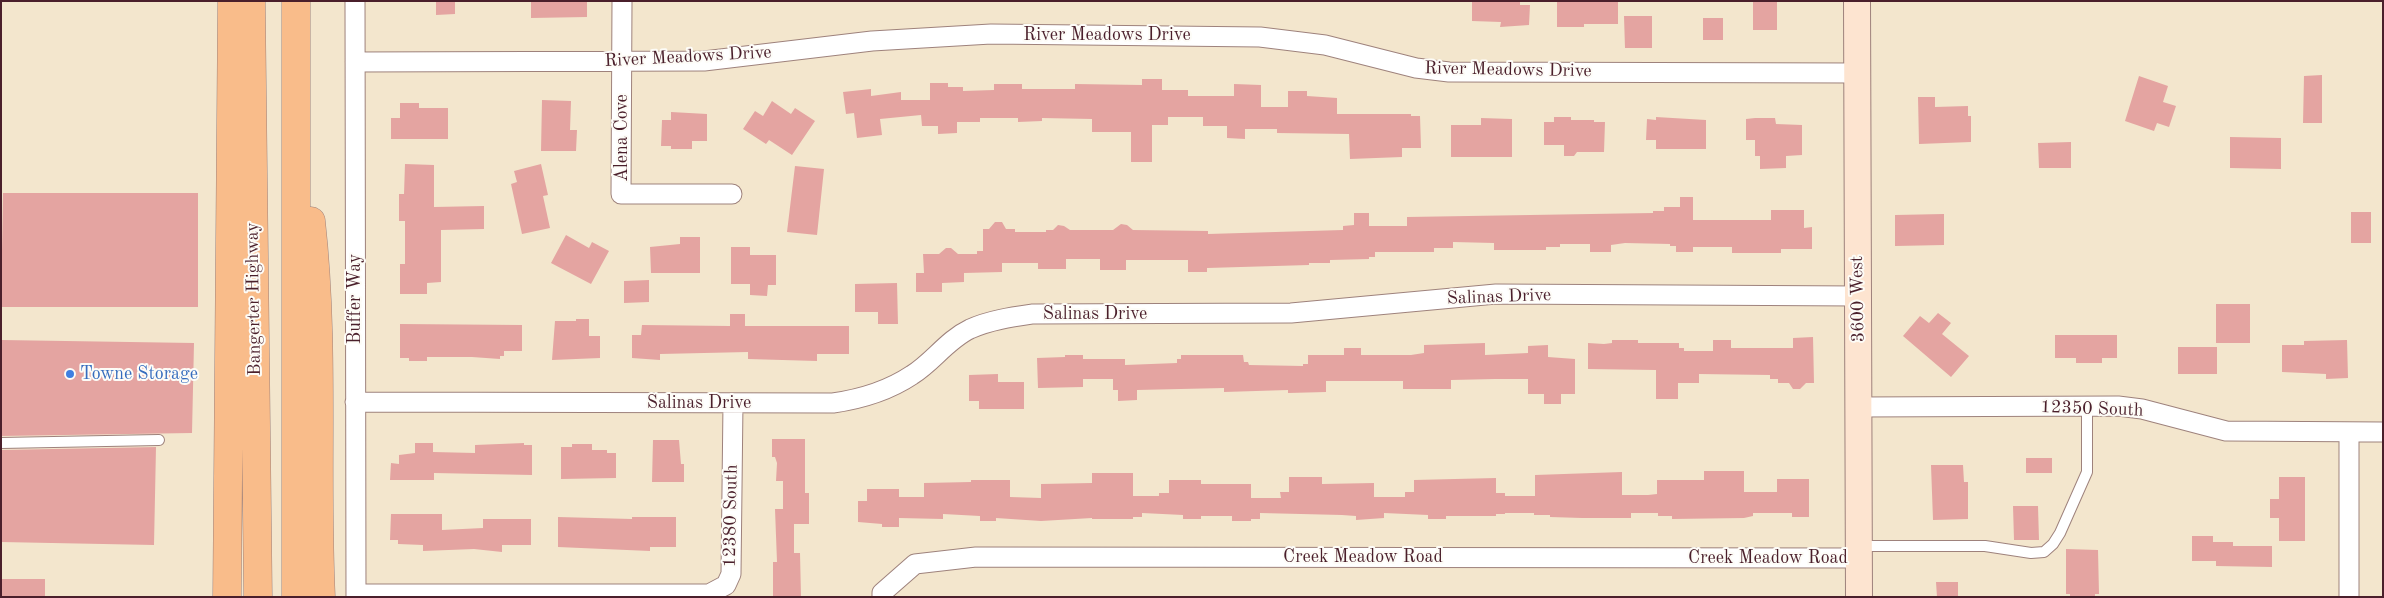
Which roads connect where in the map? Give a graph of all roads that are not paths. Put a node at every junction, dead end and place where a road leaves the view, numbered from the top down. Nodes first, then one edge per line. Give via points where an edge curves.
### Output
1 (232, 1) edge
2 (251, 1) edge
3 (296, 1) edge
4 (355, 1) edge
5 (622, 1) edge
6 (1857, 1) edge
7 (355, 62) junction
8 (622, 62) junction
9 (1857, 73) junction
10 (296, 130) junction
11 (732, 194) dead end
12 (1858, 296) junction
13 (355, 402) junction
14 (733, 403) junction
15 (2087, 406) junction
16 (1859, 407) junction
17 (2349, 432) junction
18 (2383, 432) edge
19 (159, 440) dead end
20 (1, 443) edge
21 (1859, 552) junction
22 (356, 595) edge
23 (882, 595) edge
24 (227, 597) edge
25 (258, 597) edge
26 (296, 597) edge
27 (321, 597) edge
28 (1859, 597) edge
29 (2349, 597) edge

1 - 24 highway
2 - 25 highway, Bangerter Highway
3 - 10 highway
4 - 7 street, Buffer Way
5 - 8 street
6 - 9 main road, 3600 West
7 - 8 street, River Meadows Drive
7 - 13 street, Buffer Way
8 - 9 street, River Meadows Drive via 704,60 872,41 991,34 1260,36 1325,45 1416,68 1450,72
8 - 11 street, Alena Cove via 621,194
9 - 12 main road, 3600 West
10 - 26 highway
10 - 27 highway via 310,209 317,286
12 - 14 street, Salinas Drive via 1496,294 1291,313 1033,314 1001,318 969,330 913,375 858,399 833,403
12 - 16 main road, 3600 West
13 - 14 street, Salinas Drive
13 - 22 street, Buffer Way
14 - 22 street, 12380 South via 731,574 726,585 709,594
15 - 16 street, 12350 South
15 - 17 street, 12350 South via 2142,409 2226,431
15 - 21 lane via 2087,472 2060,533 2044,552 2031,554 1984,546
16 - 21 main road, 3600 West
17 - 18 street, 12350 South
17 - 29 street
19 - 20 lane
21 - 23 street, Creek Meadow Road via 976,556 915,564
21 - 28 main road, 3600 West

